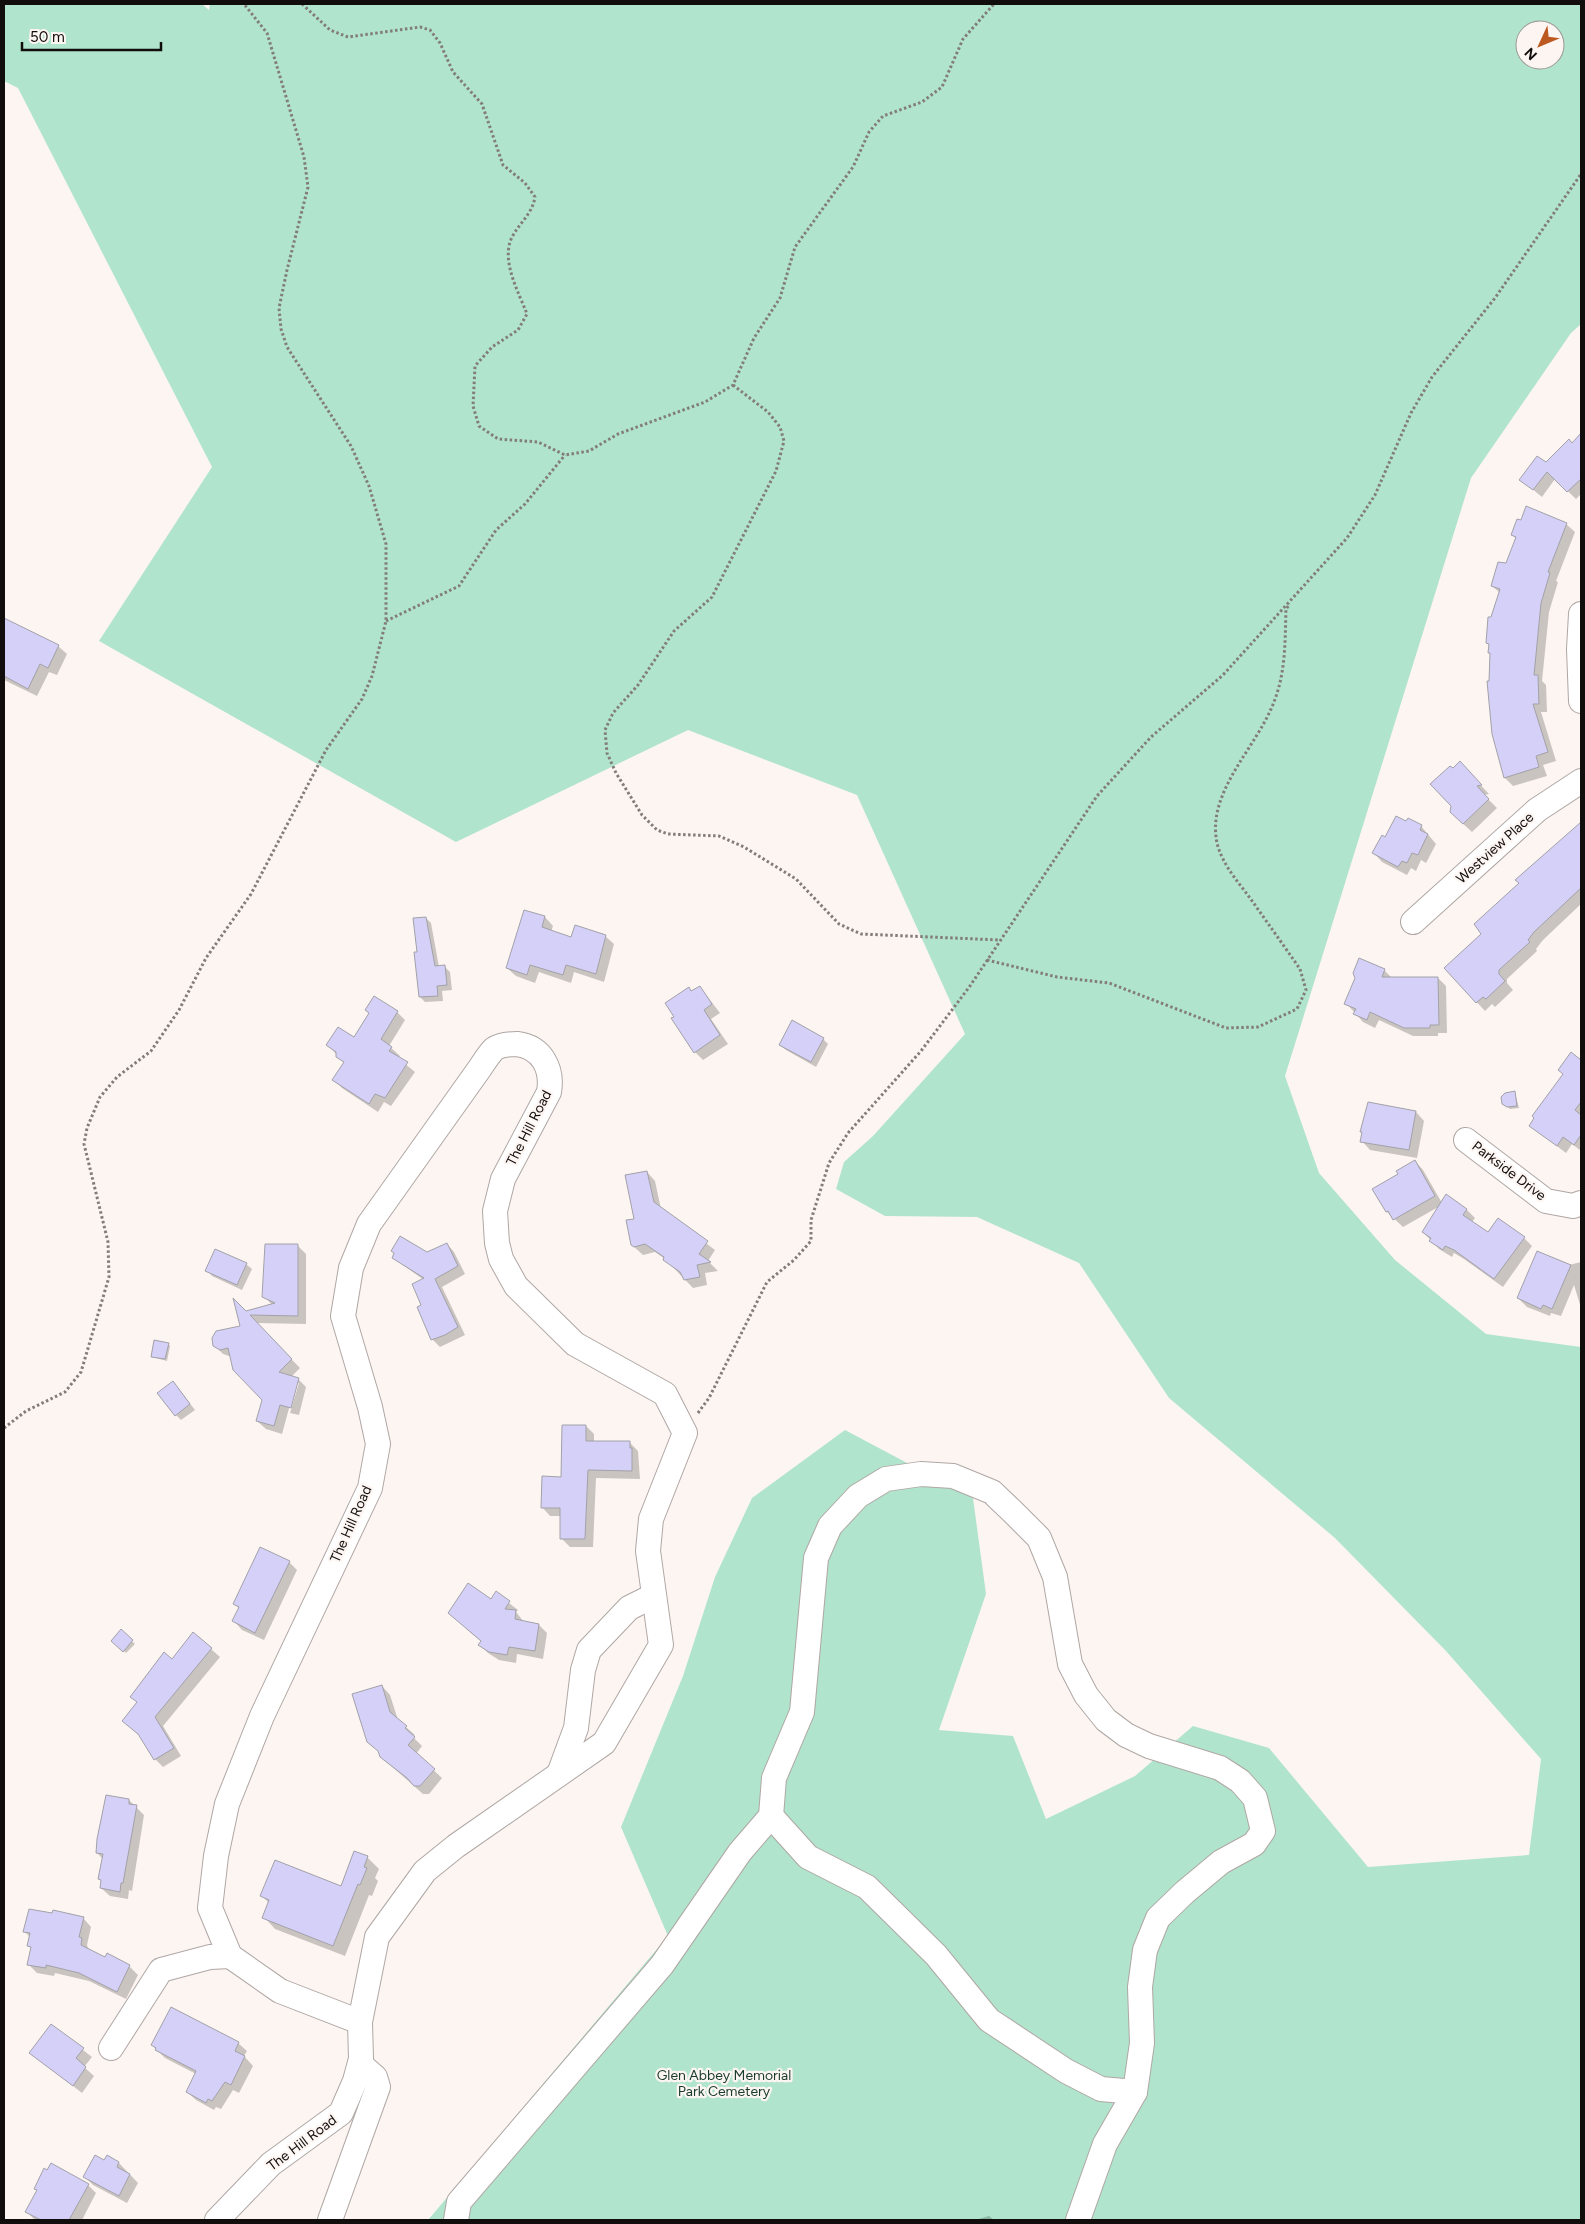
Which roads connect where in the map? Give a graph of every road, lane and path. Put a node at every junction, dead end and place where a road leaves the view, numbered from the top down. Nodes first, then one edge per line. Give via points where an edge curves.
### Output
1 (244, 4) edge
2 (302, 4) edge
3 (994, 4) edge
4 (1581, 174) edge
5 (732, 384) junction
6 (565, 455) junction
7 (1299, 591) junction
8 (1581, 614) edge
9 (386, 621) junction
10 (1581, 700) edge
11 (1581, 781) edge
12 (1413, 922) dead end
13 (1001, 940) junction
14 (987, 960) junction
15 (1466, 1140) dead end
16 (1581, 1203) edge
17 (4, 1428) edge
18 (685, 1433) junction
19 (653, 1596) junction
20 (559, 1774) junction
21 (771, 1816) junction
22 (230, 1956) junction
23 (360, 2022) junction
24 (111, 2048) dead end
25 (360, 2064) junction
26 (1135, 2092) junction
27 (217, 2220) edge
28 (330, 2220) edge
29 (456, 2220) edge
30 (1078, 2220) edge

1 - 9 path via 267,33 304,157 308,187 286,270 280,308 281,330 287,347 351,446 369,486 386,544
2 - 6 path via 330,30 348,37 420,27 430,30 440,43 453,72 482,104 503,165 525,182 535,197 533,208 510,242 509,268 526,314 518,330 492,347 475,366 473,406 479,426 498,439 538,442
3 - 5 path via 963,39 942,87 922,102 883,116 869,132 853,167 795,247 780,298 754,338
4 - 7 path via 1495,298 1432,378 1411,413 1375,495 1347,538
5 - 6 path via 705,402 618,434 589,451
5 - 13 path via 768,412 780,427 784,441 776,471 712,597 674,631 638,685 613,714 605,730 607,753 616,773 642,815 657,830 668,834 719,836 744,847 796,879 839,924 861,934
6 - 9 path via 526,504 496,530 459,586
7 - 13 path via 1223,675 1150,737 1097,796
7 - 14 path via 1286,609 1284,660 1276,698 1264,726 1222,793 1216,822 1217,844 1226,866 1300,969 1306,990 1297,1009 1258,1027 1226,1028 1109,983 1057,977
8 - 10 street
9 - 17 path via 372,676 362,699 326,750 251,894 206,958 179,1010 151,1051 117,1077 100,1097 84,1144 108,1242 108,1277 81,1372 65,1392 26,1411
11 - 12 street, Westview Place via 1536,810
13 - 14 path
14 - 18 path via 921,1051 848,1133 829,1163 811,1220 812,1241 767,1282 709,1398
15 - 16 street, Parkside Drive via 1546,1201 1566,1206
18 - 19 street, The Hill Road via 651,1519 648,1551
18 - 22 street, The Hill Road via 665,1394 575,1344 527,1298 508,1273 497,1243 495,1211 498,1194 550,1092 551,1083 546,1063 532,1049 513,1044 494,1050 369,1224 351,1268 343,1316 378,1444 370,1488 262,1716 227,1804 210,1908
19 - 20 street via 629,1608 589,1650 583,1670 576,1728
19 - 20 street, The Hill Road via 661,1645 604,1743
20 - 23 street, The Hill Road via 425,1871 378,1937
21 - 26 street via 808,1858 867,1886 936,1955 989,2020 1066,2072 1101,2089
21 - 26 street via 774,1778 802,1712 816,1558 830,1526 858,1496 886,1480 921,1474 953,1476 992,1492 1039,1538 1055,1578 1070,1664 1086,1694 1101,1713 1126,1735 1220,1768 1240,1781 1255,1798 1261,1817 1263,1831 1254,1844 1221,1862 1158,1918 1145,1950 1141,1978 1142,2043
21 - 29 street via 740,1852 662,1965 459,2202
22 - 23 street via 280,1991
22 - 24 street via 210,1957 161,1970
23 - 25 street, The Hill Road
25 - 27 street, The Hill Road via 341,2113 271,2164
25 - 28 street via 375,2077 378,2087
26 - 30 street via 1106,2144

